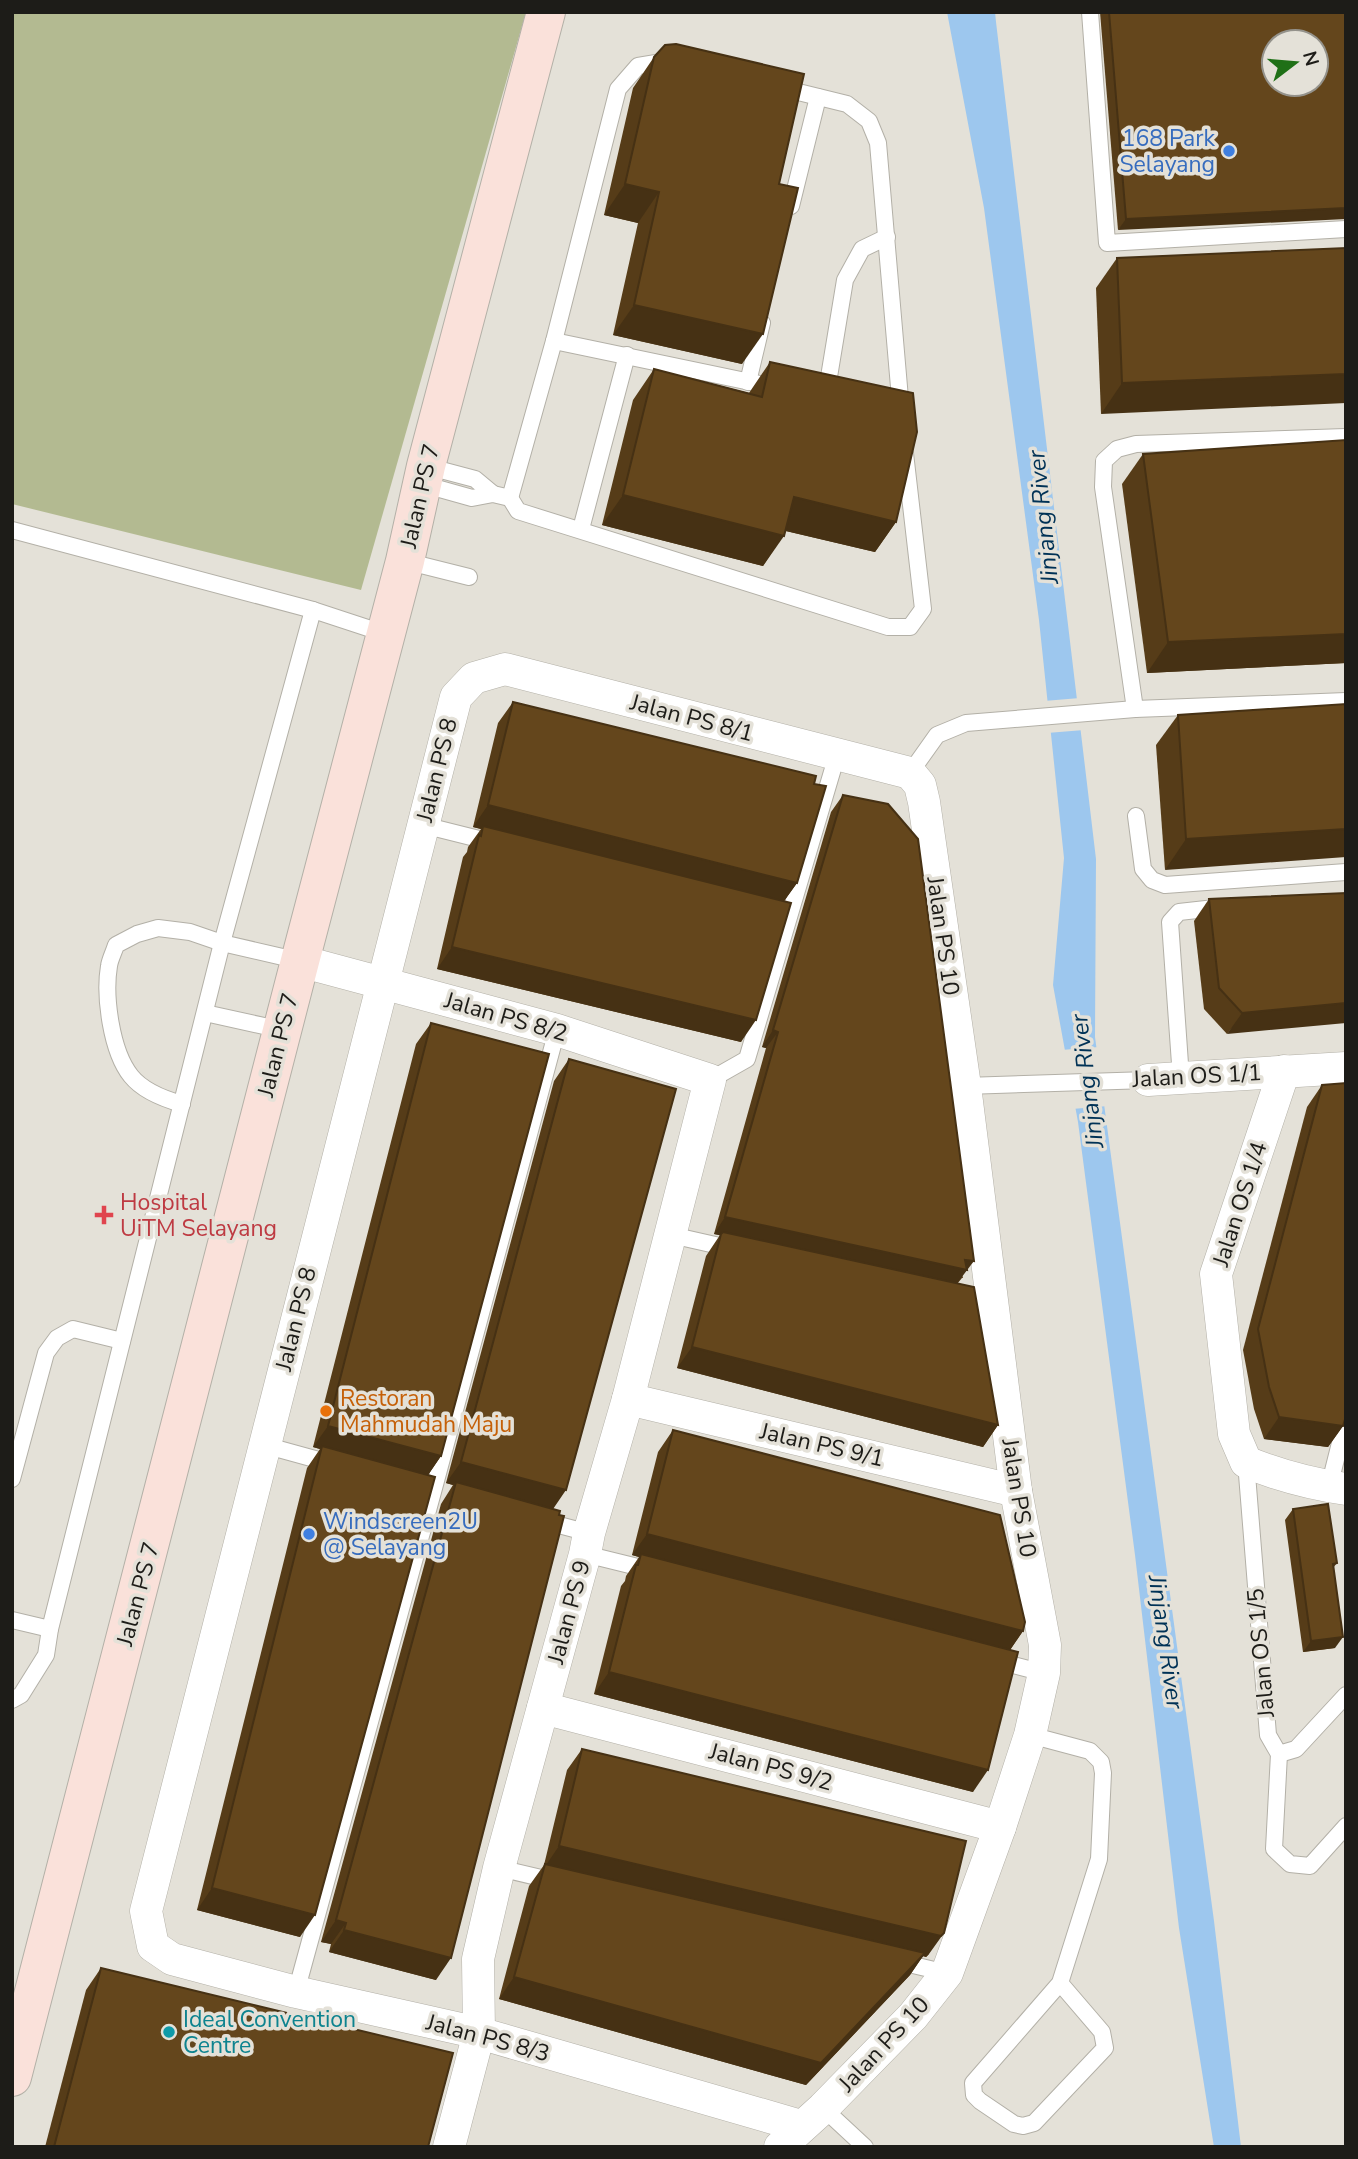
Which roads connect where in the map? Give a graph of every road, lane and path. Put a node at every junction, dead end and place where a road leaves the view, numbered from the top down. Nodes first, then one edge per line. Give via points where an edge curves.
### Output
1 (546, 12) edge
2 (1090, 12) edge
3 (687, 64) edge
4 (766, 84) edge
5 (818, 97) junction
6 (788, 219) edge
7 (1346, 229) edge
8 (887, 237) junction
9 (764, 314) edge
10 (554, 341) junction
11 (627, 355) junction
12 (748, 382) junction
13 (787, 390) edge
14 (825, 398) edge
15 (1346, 437) edge
16 (424, 475) junction
17 (510, 498) junction
18 (581, 529) junction
19 (12, 530) edge
20 (405, 561) junction
21 (469, 577) dead end
22 (313, 610) junction
23 (386, 634) junction
24 (474, 678) joint
25 (1346, 701) edge
26 (1135, 709) junction
27 (837, 755) junction
28 (910, 773) junction
29 (1136, 816) dead end
30 (423, 825) junction
31 (504, 845) edge
32 (1346, 872) edge
33 (1242, 906) edge
34 (222, 943) junction
35 (300, 961) junction
36 (382, 983) junction
37 (205, 1013) junction
38 (282, 1030) junction
39 (557, 1030) junction
40 (1346, 1068) edge
41 (1284, 1071) junction
42 (1181, 1078) junction
43 (710, 1080) junction
44 (1148, 1080) joint
45 (965, 1086) junction
46 (182, 1104) junction
47 (671, 1235) junction
48 (751, 1252) edge
49 (122, 1341) junction
50 (628, 1399) junction
51 (1346, 1419) edge
52 (264, 1445) junction
53 (1246, 1462) junction
54 (342, 1467) edge
55 (12, 1479) edge
56 (1337, 1488) edge
57 (1016, 1491) junction
58 (524, 1516) edge
59 (587, 1543) junction
60 (666, 1575) edge
61 (12, 1620) edge
62 (50, 1629) junction
63 (977, 1655) edge
64 (1044, 1673) junction
65 (1346, 1695) edge
66 (12, 1700) edge
67 (543, 1708) junction
68 (1030, 1735) junction
69 (1279, 1754) junction
70 (1000, 1826) junction
71 (1346, 1826) edge
72 (499, 1868) junction
73 (567, 1884) edge
74 (879, 1957) edge
75 (172, 1959) joint
76 (947, 1973) junction
77 (1060, 1983) junction
78 (296, 1992) junction
79 (23, 1994) edge
80 (479, 2033) junction
81 (12, 2077) edge
82 (801, 2127) edge
83 (449, 2147) edge
84 (865, 2147) edge

1 - 16 street, Jalan PS 7
2 - 7 lane via 1107,243
3 - 10 lane via 673,60 638,66 618,89
4 - 5 lane
5 - 6 lane
5 - 8 lane via 847,104 869,121 878,143
8 - 14 lane via 862,250 845,280
8 - 18 lane via 899,422 923,609 910,627 888,627
9 - 12 lane
10 - 11 lane
10 - 17 lane
11 - 12 lane
11 - 18 lane
12 - 13 lane
15 - 26 lane via 1136,444 1117,449 1104,461 1103,487
16 - 17 lane via 475,479 493,494
16 - 20 street, Jalan PS 7
17 - 18 lane via 518,511
19 - 22 lane
20 - 21 lane
20 - 23 street, Jalan PS 7
22 - 23 lane
22 - 34 lane
23 - 35 street, Jalan PS 7
24 - 27 street, Jalan PS 8/1 via 505,669
24 - 30 street, Jalan PS 8 via 456,696
25 - 26 lane
26 - 28 lane via 966,723 937,735
27 - 28 street, Jalan PS 8/1
27 - 43 lane via 782,915 747,1059
28 - 45 street, Jalan PS 10 via 920,785 924,802
29 - 32 lane via 1143,869 1152,880 1165,884
30 - 31 lane
30 - 36 street, Jalan PS 8
33 - 42 lane via 1179,912 1170,922
34 - 35 lane
34 - 37 lane
34 - 46 lane via 158,928 116,945 109,965 110,1014 121,1062 145,1088
35 - 36 street, Jalan PS 8/2
35 - 38 street, Jalan PS 7
36 - 39 street, Jalan PS 8/2
36 - 52 street, Jalan PS 8
37 - 38 lane
37 - 46 lane
38 - 79 street, Jalan PS 7
39 - 43 street, Jalan PS 8/2
39 - 78 lane
40 - 41 street, Jalan OS 1/1
41 - 42 street, Jalan OS 1/1
41 - 53 street, Jalan OS 1/4 via 1216,1274 1234,1434
42 - 44 street, Jalan OS 1/1
43 - 47 street, Jalan PS 9
44 - 45 lane, Jalan OS 1/1
45 - 57 street, Jalan PS 10 via 984,1304
46 - 49 lane
47 - 48 lane
47 - 50 street, Jalan PS 9
49 - 55 lane via 74,1329 57,1338 46,1353
49 - 62 lane
50 - 57 street, Jalan PS 9/1
50 - 59 street, Jalan PS 9
51 - 56 lane
52 - 54 lane
52 - 75 street, Jalan PS 8 via 146,1911 153,1946
53 - 56 street
53 - 69 lane, Jalan OS 1/5 via 1268,1735
57 - 64 street, Jalan PS 10 via 1045,1646
58 - 59 lane
59 - 60 lane
59 - 67 street, Jalan PS 9
61 - 62 lane
62 - 66 lane via 46,1656 21,1695
63 - 64 lane
64 - 68 street, Jalan PS 10
65 - 69 lane via 1296,1749
67 - 70 street, Jalan PS 9/2
67 - 72 street, Jalan PS 9
68 - 70 street, Jalan PS 10
68 - 77 lane via 1090,1751 1101,1762 1103,1773 1099,1858
69 - 71 lane, Jalan OS 1/5 via 1274,1849 1290,1864 1310,1866
70 - 76 street, Jalan PS 10
72 - 73 lane
72 - 80 street, Jalan PS 9 via 478,1959
74 - 76 lane
75 - 78 street, Jalan PS 8/3
76 - 82 street, Jalan PS 10 via 913,2016
77 - 77 lane via 973,2083 980,2101 1014,2124 1034,2123 1105,2048 1102,2032
78 - 80 street, Jalan PS 8/3
79 - 81 street, Jalan PS 7
80 - 82 street, Jalan PS 8/3
80 - 83 street, Jalan PS 9
82 - 84 lane

